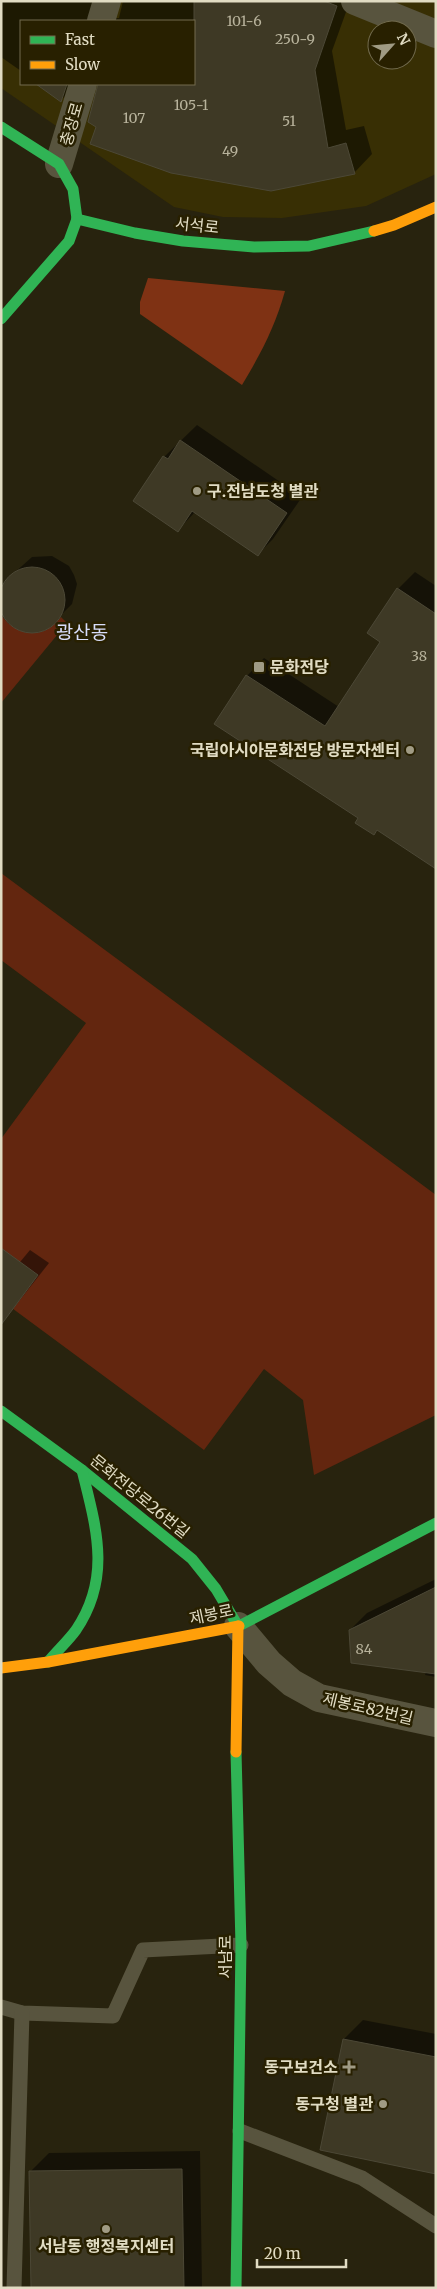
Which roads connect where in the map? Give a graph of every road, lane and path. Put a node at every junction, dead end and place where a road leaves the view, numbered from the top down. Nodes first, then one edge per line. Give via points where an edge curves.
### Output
1 (107, 1) edge
2 (355, 1) edge
3 (101, 20) edge
4 (436, 34) edge
5 (83, 85) edge
6 (1, 127) edge
7 (59, 164) junction
8 (436, 207) edge
9 (77, 219) junction
10 (1, 319) edge
11 (1, 1411) edge
12 (82, 1470) junction
13 (436, 1523) edge
14 (238, 1626) junction
15 (48, 1662) junction
16 (1, 1668) edge
17 (436, 1723) edge
18 (241, 1945) junction
19 (1, 2007) edge
20 (22, 2013) junction
21 (240, 2131) junction
22 (436, 2226) edge
23 (14, 2288) edge
24 (236, 2288) edge

1 - 3 street
2 - 4 street
5 - 7 street, 충장로
6 - 7 street
7 - 9 street via 73,189
8 - 9 street, 서석로 via 394,225 308,246 254,247 183,241 135,234
9 - 10 street via 55,259
11 - 12 street, 문화전당로26번길
12 - 14 street, 문화전당로26번길 via 192,1559 216,1589
12 - 15 street via 96,1534 100,1571 90,1605 78,1627
13 - 14 street, 제봉로
14 - 15 street, 제봉로
14 - 17 street, 제봉로82번길 via 269,1663 292,1683 318,1698
14 - 18 street, 서남로 via 236,1736
15 - 16 street, 제봉로
18 - 20 lane via 143,1950 113,2016
18 - 21 street, 서남로
19 - 20 lane
20 - 23 lane
21 - 22 lane via 362,2178
21 - 24 street, 서남로

